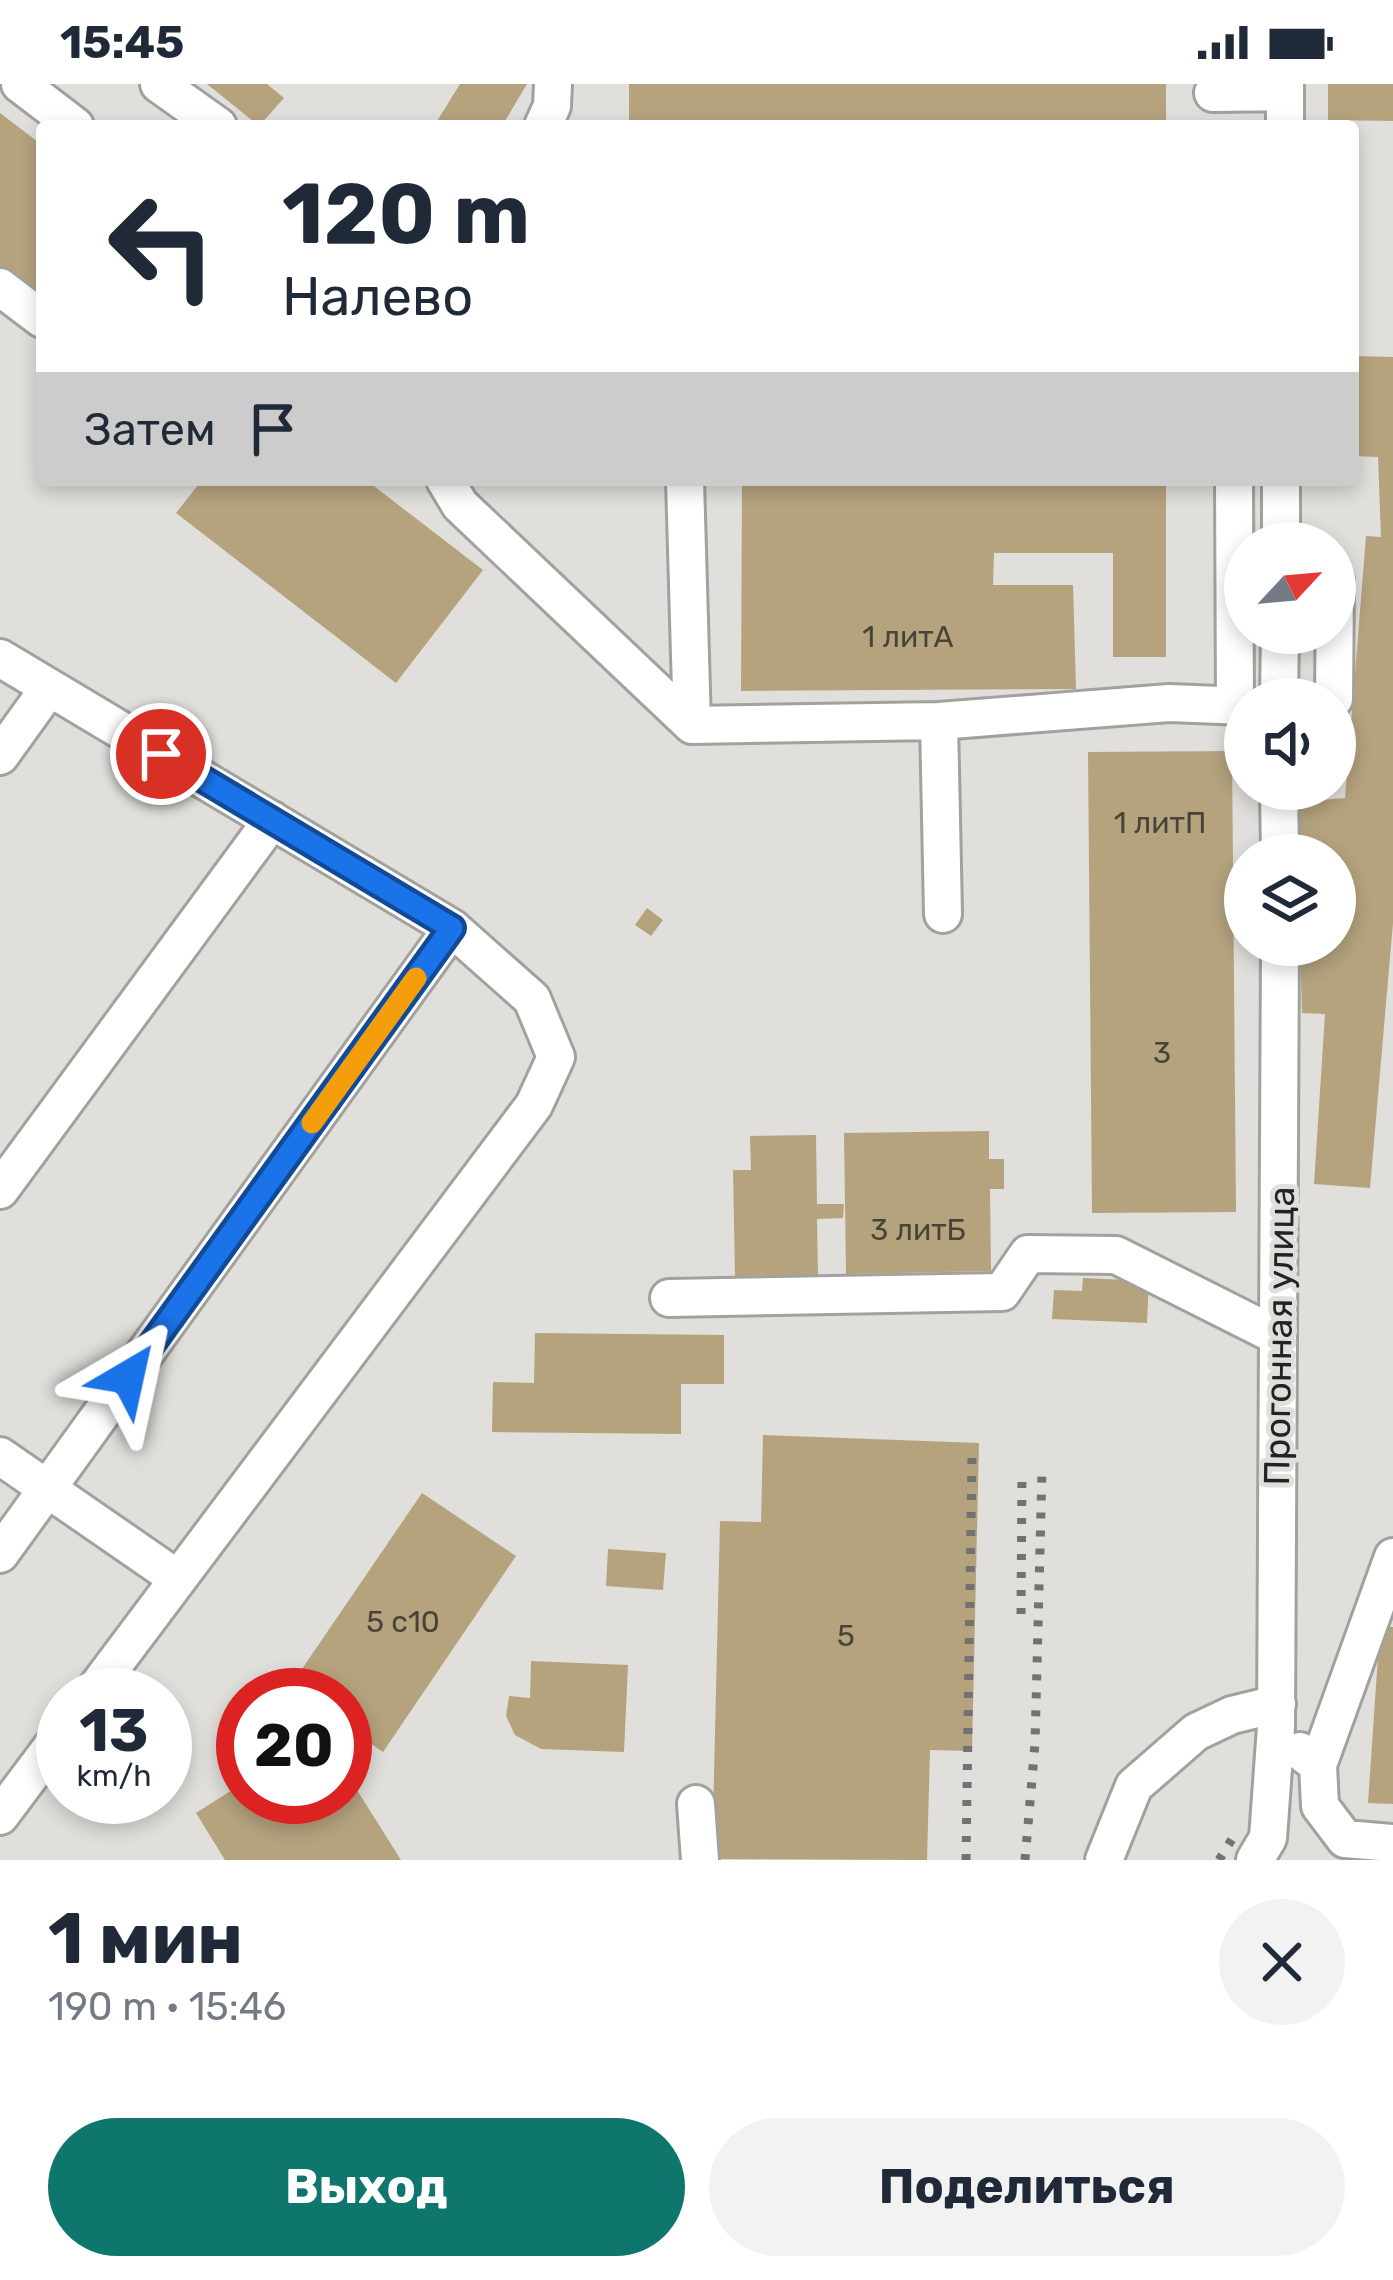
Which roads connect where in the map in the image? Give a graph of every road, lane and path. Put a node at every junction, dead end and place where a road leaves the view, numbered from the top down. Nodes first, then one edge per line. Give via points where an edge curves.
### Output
1 (20, 84) edge
2 (159, 84) edge
3 (553, 84) edge
4 (1213, 93) dead end
5 (1285, 101) edge
6 (67, 120) edge
7 (210, 120) edge
8 (546, 120) edge
9 (0, 286) edge
10 (36, 314) edge
11 (449, 486) edge
12 (685, 486) edge
13 (1234, 486) edge
14 (0, 658) edge
15 (1239, 678) edge
16 (50, 688) junction
17 (1224, 706) edge
18 (939, 721) junction
19 (692, 724) junction
20 (0, 756) edge
21 (272, 820) junction
22 (943, 914) dead end
23 (452, 928) junction
24 (1281, 966) edge
25 (0, 1190) edge
26 (669, 1298) dead end
27 (1285, 1314) junction
28 (0, 1456) edge
29 (47, 1489) junction
30 (0, 1554) edge
31 (1393, 1557) edge
32 (178, 1579) junction
33 (111, 1668) edge
34 (1276, 1715) junction
35 (1318, 1765) junction
36 (36, 1768) edge
37 (696, 1804) dead end
38 (0, 1816) edge
39 (1393, 1843) edge
40 (1346, 1850) edge
41 (700, 1860) edge
42 (1104, 1860) edge
43 (1256, 1860) edge

1 - 6 street
2 - 7 street
3 - 8 street
4 - 5 street
9 - 10 street
11 - 19 street
12 - 19 street
13 - 15 street
14 - 16 street
16 - 20 street
16 - 21 street
17 - 18 street
18 - 19 street
18 - 22 street
21 - 23 street
21 - 25 street
23 - 29 street
23 - 32 street via 532,999 556,1057 534,1105
24 - 27 street, Прогонная улица via 1294,1191
26 - 27 street via 1002,1292 1028,1254 1116,1255
27 - 34 street, Прогонная улица
28 - 29 street
29 - 30 street
29 - 32 street
31 - 35 street
32 - 33 street
34 - 35 street
34 - 42 street via 1232,1714 1196,1732 1133,1786
34 - 43 street, Прогонная улица via 1268,1838
35 - 40 street via 1320,1807
36 - 38 street
37 - 41 street
39 - 40 street

